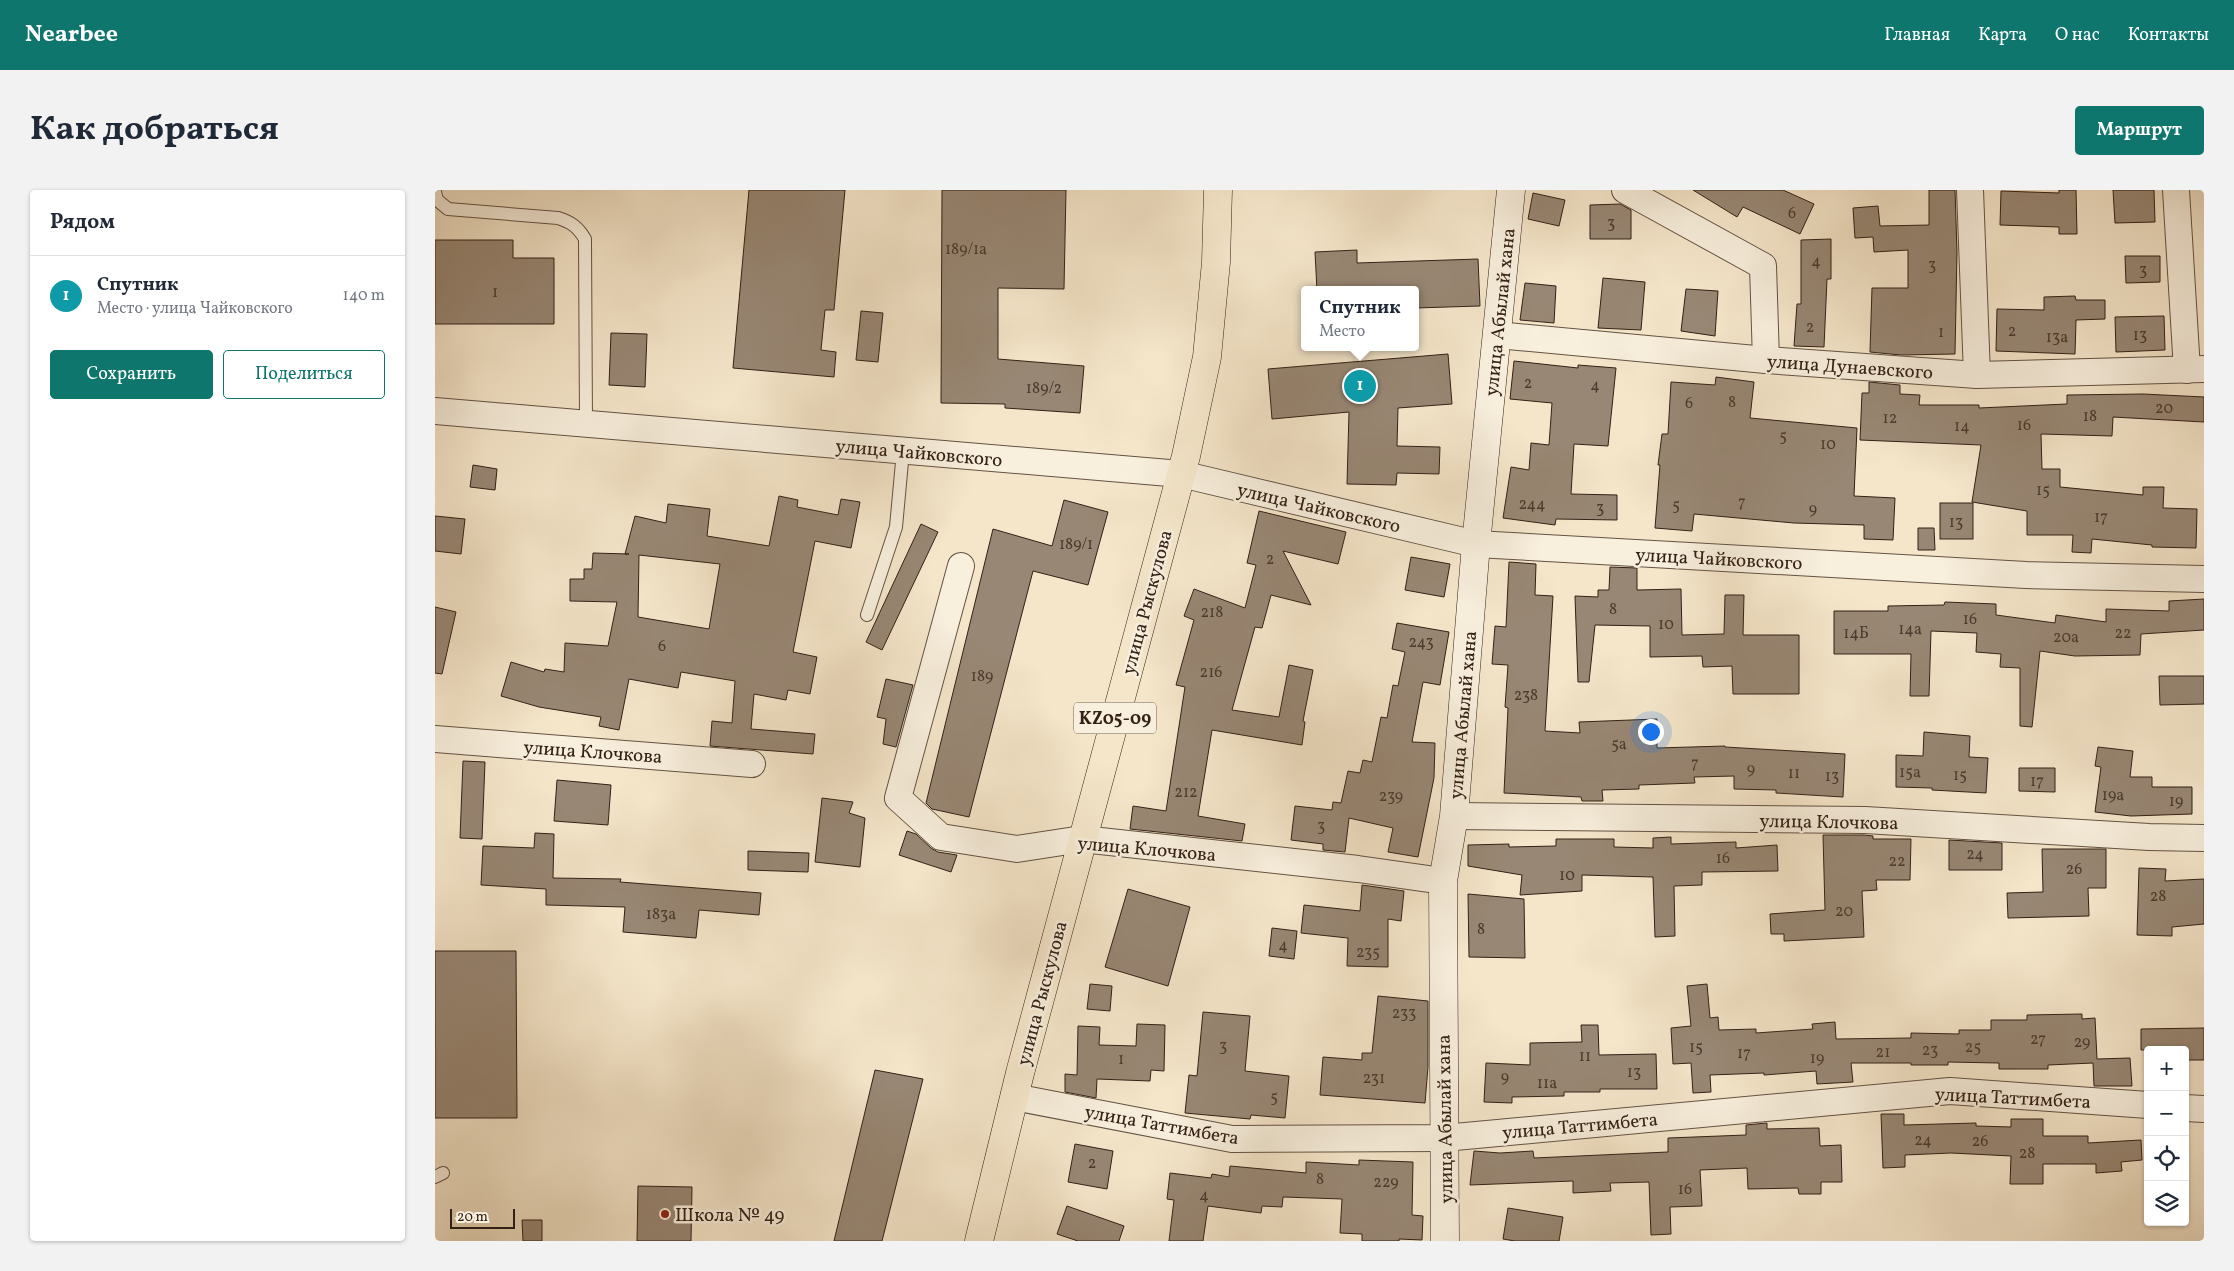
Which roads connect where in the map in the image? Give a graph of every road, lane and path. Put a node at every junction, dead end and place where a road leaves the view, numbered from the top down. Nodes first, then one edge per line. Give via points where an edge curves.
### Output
1 (1218, 190) edge
2 (1511, 190) edge
3 (1625, 190) edge
4 (1970, 190) edge
5 (2176, 190) edge
6 (435, 192) edge
7 (1497, 335) junction
8 (1766, 360) junction
9 (2195, 370) edge
10 (1977, 375) junction
11 (435, 411) edge
12 (586, 424) junction
13 (903, 451) junction
14 (1181, 474) junction
15 (1476, 544) junction
16 (961, 566) dead end
17 (2204, 579) edge
18 (867, 615) dead end
19 (435, 739) edge
20 (752, 764) dead end
21 (1453, 816) junction
22 (2204, 838) edge
23 (1082, 839) junction
24 (1443, 881) junction
25 (1014, 1097) junction
26 (2144, 1105) edge
27 (2189, 1108) edge
28 (2204, 1109) edge
29 (1444, 1138) junction
30 (979, 1241) edge
31 (1445, 1241) edge

1 - 14 main road, улица Рыскулова / KZ05-09 via 1207,357
2 - 7 street, улица Абылай хана
3 - 8 street via 1763,266
4 - 10 street
5 - 9 street
6 - 12 lane via 437,200 448,209 557,218 580,229 585,240
7 - 8 street, улица Дунаевского
7 - 15 street, улица Абылай хана
8 - 10 street, улица Дунаевского
9 - 10 street, улица Дунаевского
11 - 12 street, улица Чайковского
12 - 13 street, улица Чайковского
13 - 14 street, улица Чайковского
13 - 18 lane via 896,527
14 - 15 street, улица Чайковского
14 - 23 main road, улица Рыскулова / KZ05-09
15 - 17 street, улица Чайковского via 2025,575
15 - 21 street, улица Абылай хана
16 - 23 street, улица Клочкова via 898,798 941,837 1017,848
19 - 20 street, улица Клочкова
21 - 22 street, улица Клочкова via 1865,820
21 - 24 street, улица Абылай хана
23 - 24 street, улица Клочкова
23 - 25 main road, улица Рыскулова / KZ05-09
24 - 29 street, улица Абылай хана
25 - 29 street, улица Таттимбета via 1233,1139
25 - 30 main road, улица Рыскулова / KZ05-09
26 - 29 street, улица Таттимбета via 1950,1091
27 - 28 street
29 - 31 street, улица Абылай хана

